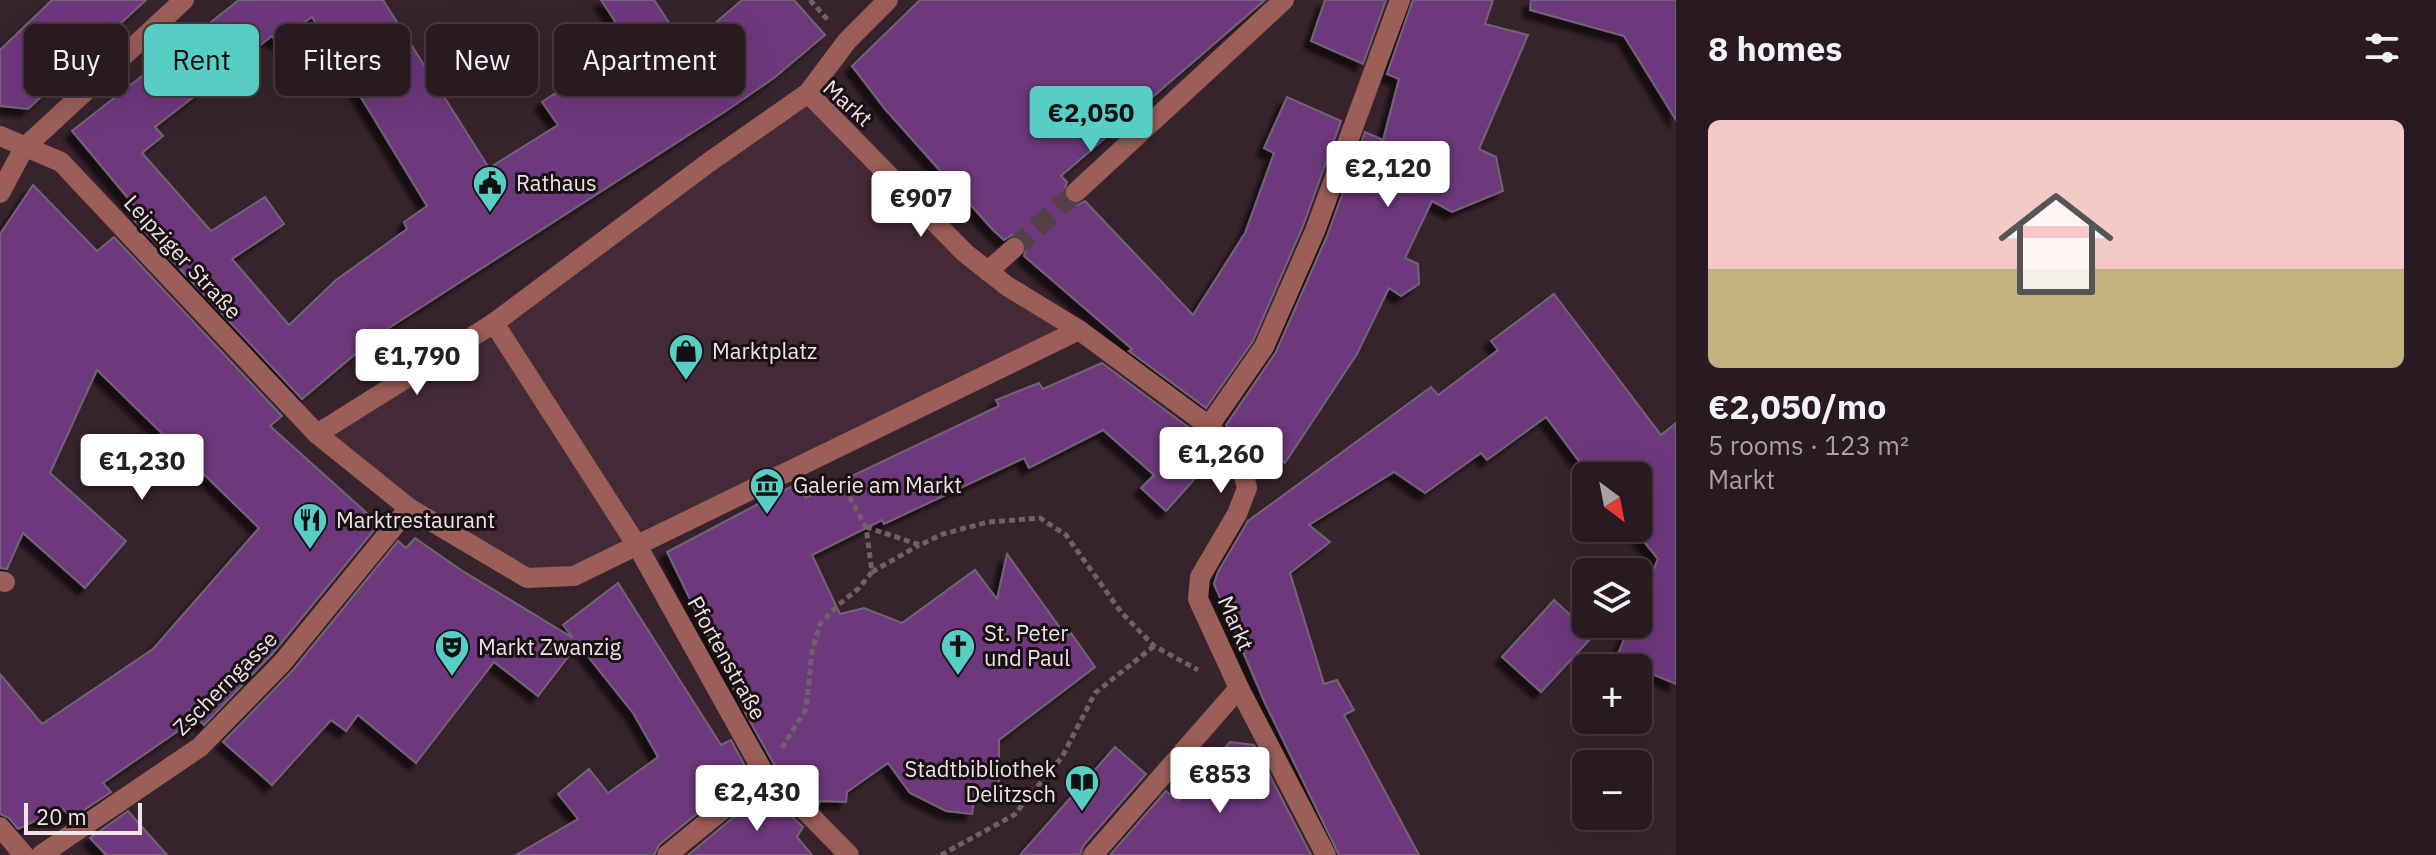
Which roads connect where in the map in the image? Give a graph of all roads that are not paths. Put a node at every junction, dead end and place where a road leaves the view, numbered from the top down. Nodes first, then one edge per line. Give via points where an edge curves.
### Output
1 (184, 0) edge
2 (888, 0) edge
3 (1284, 0) edge
4 (1400, 0) edge
5 (808, 93) junction
6 (0, 136) edge
7 (24, 148) junction
8 (1076, 192) tunnel mouth
9 (0, 193) edge
10 (1014, 248) tunnel mouth
11 (988, 271) junction
12 (494, 323) junction
13 (1079, 330) junction
14 (1209, 426) junction
15 (317, 434) junction
16 (409, 508) junction
17 (638, 547) junction
18 (1239, 688) junction
19 (765, 775) junction
20 (0, 827) edge
21 (24, 855) edge
22 (41, 855) edge
23 (667, 855) edge
24 (849, 855) edge
25 (1093, 855) edge
26 (1326, 855) edge

1 - 7 street
2 - 5 street via 847,41
3 - 8 street
4 - 14 street via 1315,231 1264,347
5 - 11 street, Markt
5 - 12 street, Markt
6 - 7 street, Leipziger Straße
7 - 9 street
7 - 15 street, Leipziger Straße via 61,162
10 - 11 street
11 - 13 street, Markt
12 - 15 street, Markt
12 - 17 street
13 - 14 street, Markt
13 - 17 street
14 - 18 street, Markt via 1240,460 1247,488 1200,577 1198,599
15 - 16 street
16 - 17 street via 527,578 574,576
16 - 22 street, Zscherngasse via 283,662 200,747
17 - 19 street, Pfortenstraße
18 - 25 street
18 - 26 street, Markt
19 - 23 street
19 - 24 street, Pfortenstraße
20 - 21 street

